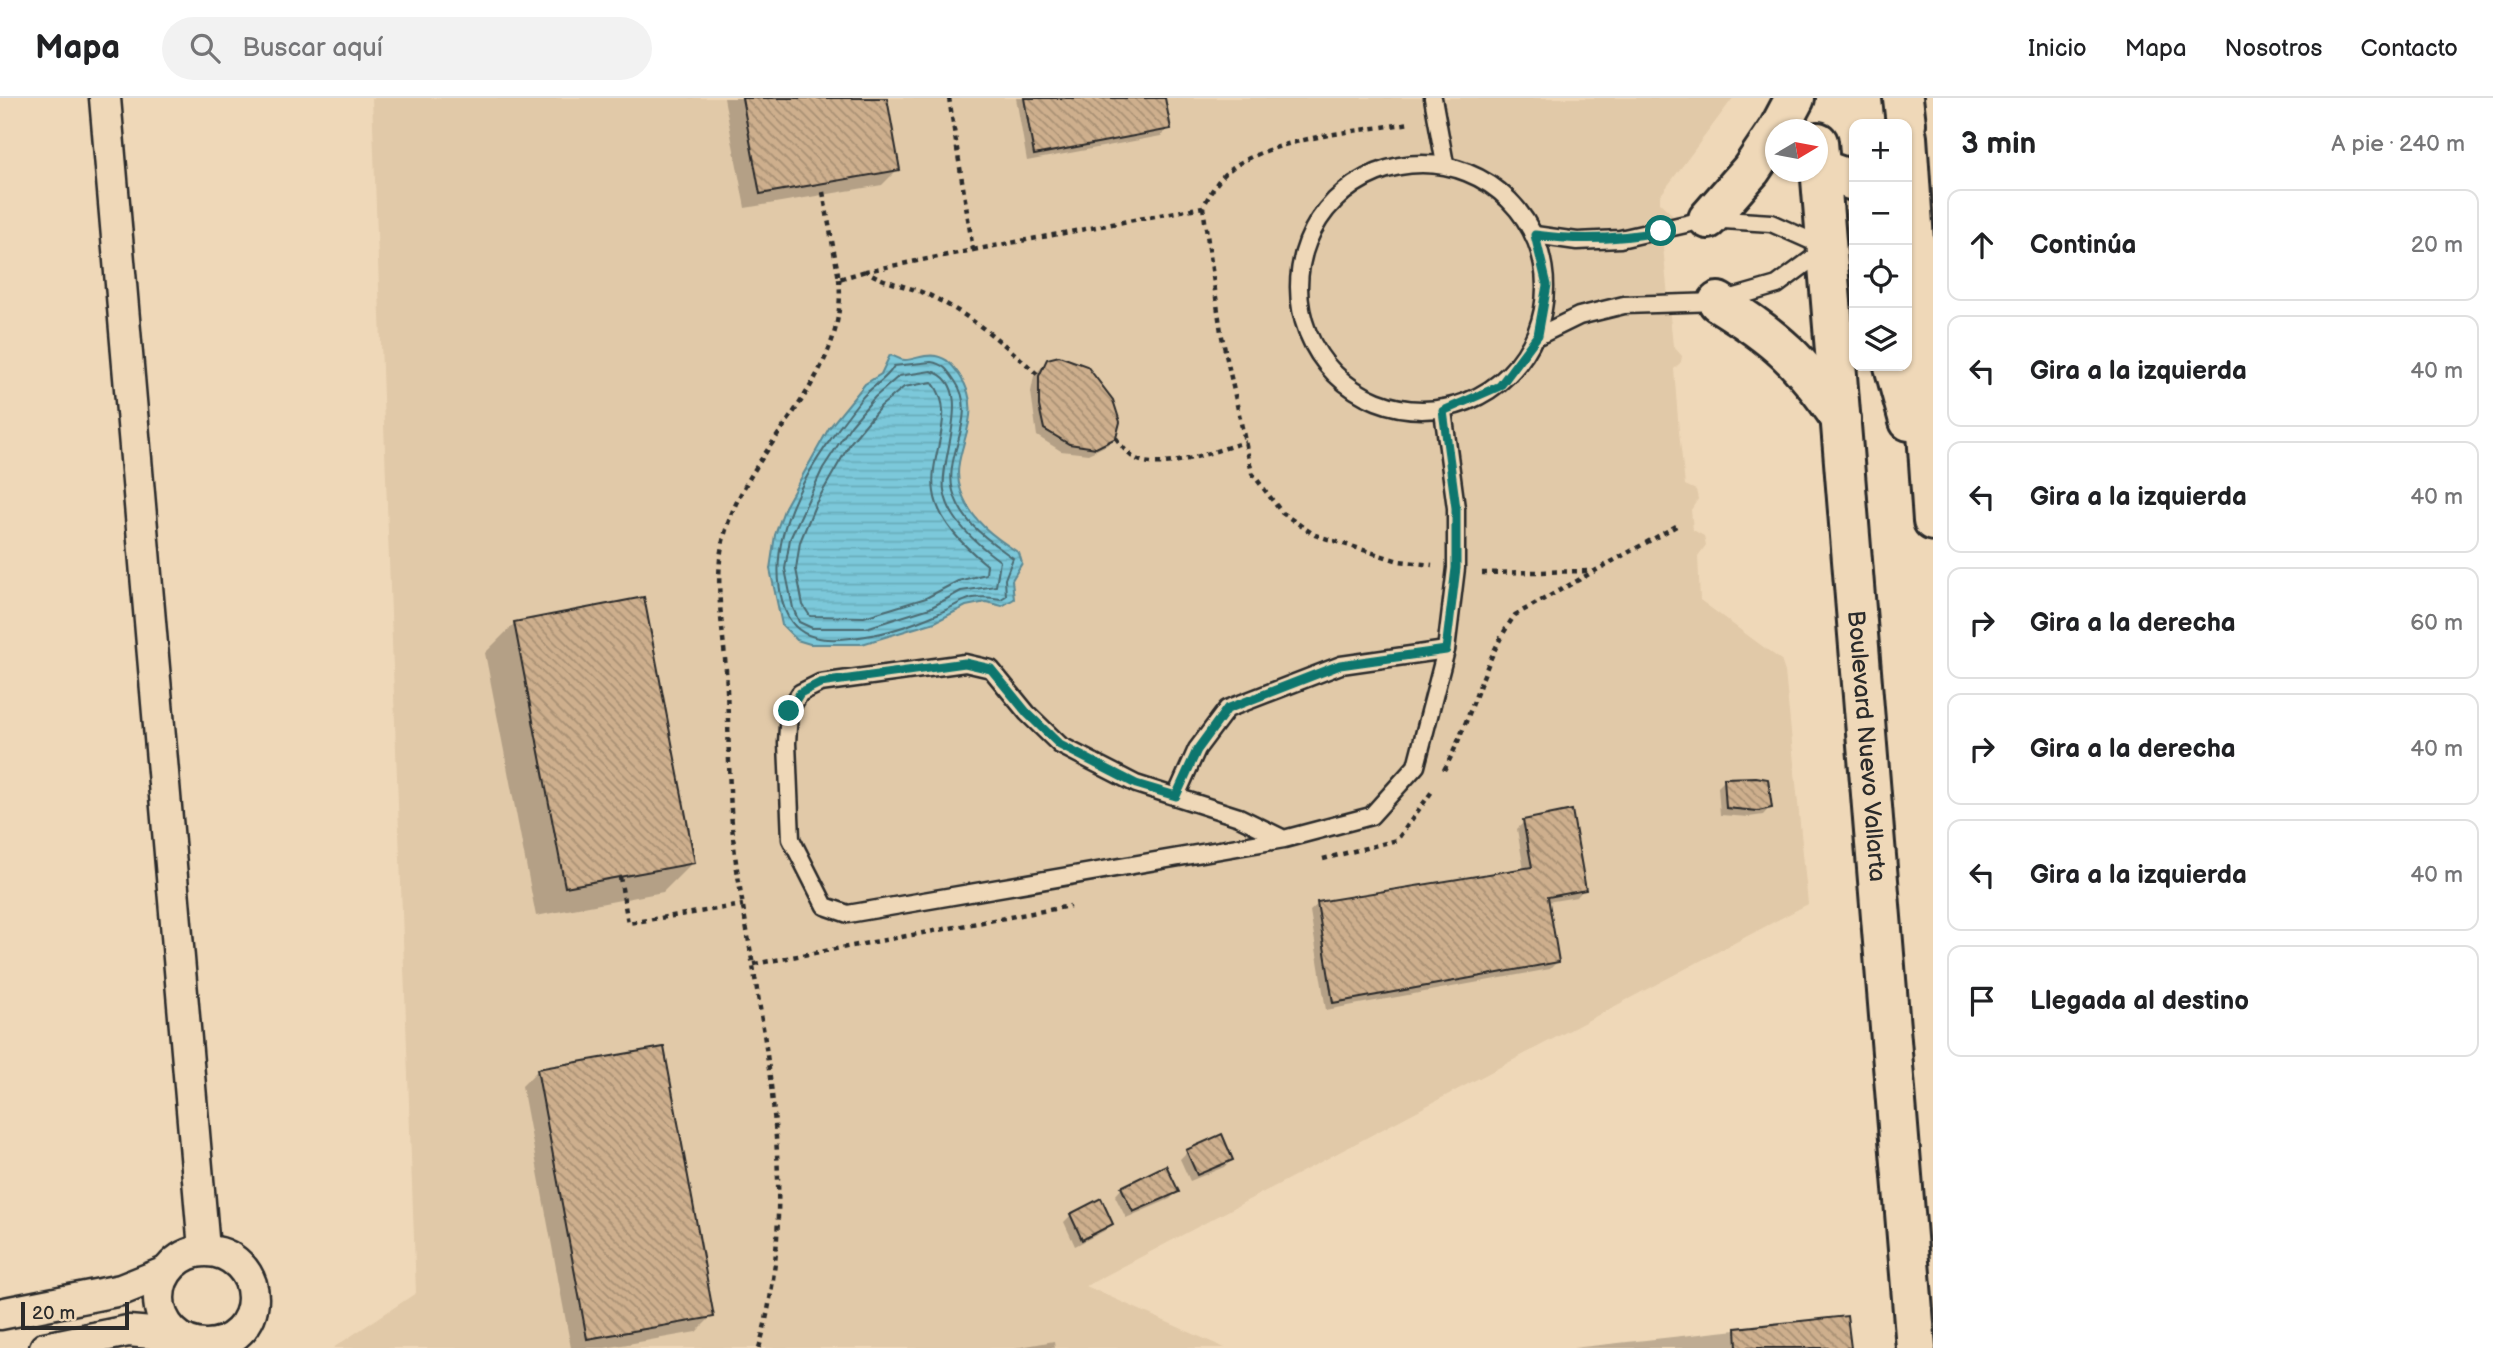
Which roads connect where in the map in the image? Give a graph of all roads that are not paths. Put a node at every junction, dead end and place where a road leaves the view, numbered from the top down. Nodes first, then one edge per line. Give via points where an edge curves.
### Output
1 (104, 98) edge
2 (1433, 98) edge
3 (1795, 98) edge
4 (1814, 98) edge
5 (1903, 98) edge
6 (1784, 119) edge
7 (1815, 119) edge
8 (1907, 119) edge
9 (1912, 142) edge
10 (1765, 149) edge
11 (1446, 164) junction
12 (1831, 164) edge
13 (1708, 219) junction
14 (1849, 234) edge
15 (1535, 235) junction
16 (1841, 259) edge
17 (1718, 302) junction
18 (1926, 330) edge
19 (1538, 335) junction
20 (1895, 371) edge
21 (1443, 411) junction
22 (1842, 420) junction
23 (1933, 513) edge
24 (1446, 650) junction
25 (1176, 796) junction
26 (1284, 839) junction
27 (204, 1249) junction
28 (166, 1272) junction
29 (0, 1314) edge
30 (176, 1335) junction
31 (45, 1348) edge
32 (1916, 1348) edge

1 - 27 street
2 - 11 lane
3 - 6 main road
4 - 7 main road
5 - 8 main road
9 - 18 main road
10 - 13 main road
11 - 15 lane via 1482,178 1514,202
11 - 21 lane via 1398,164 1353,183 1319,217 1300,262 1299,311 1318,355 1351,390 1395,410
12 - 16 main road, Boulevard Nuevo Vallarta
13 - 15 lane via 1620,239
13 - 16 lane via 1771,223
14 - 16 main road
15 - 19 lane via 1547,285
16 - 17 lane
16 - 22 main road, Boulevard Nuevo Vallarta
17 - 19 lane via 1624,305 1579,316
17 - 22 main road via 1767,332 1809,372
18 - 23 main road
19 - 21 lane via 1500,386
20 - 23 main road
21 - 24 lane via 1456,508 1456,568
22 - 32 main road, Boulevard Nuevo Vallarta
24 - 25 lane via 1340,665 1227,709 1197,750
24 - 26 lane via 1416,766 1371,817
25 - 26 lane via 1239,817
25 - 26 lane via 1136,784 1060,745 991,669 965,663 820,683 800,693 789,711 791,839 825,906 848,914
27 - 28 street via 182,1256
27 - 30 street via 227,1254 245,1268 254,1290 252,1313 240,1333 220,1344 197,1345
28 - 29 street via 121,1290
28 - 30 street via 158,1294 162,1317
30 - 31 street via 128,1331

